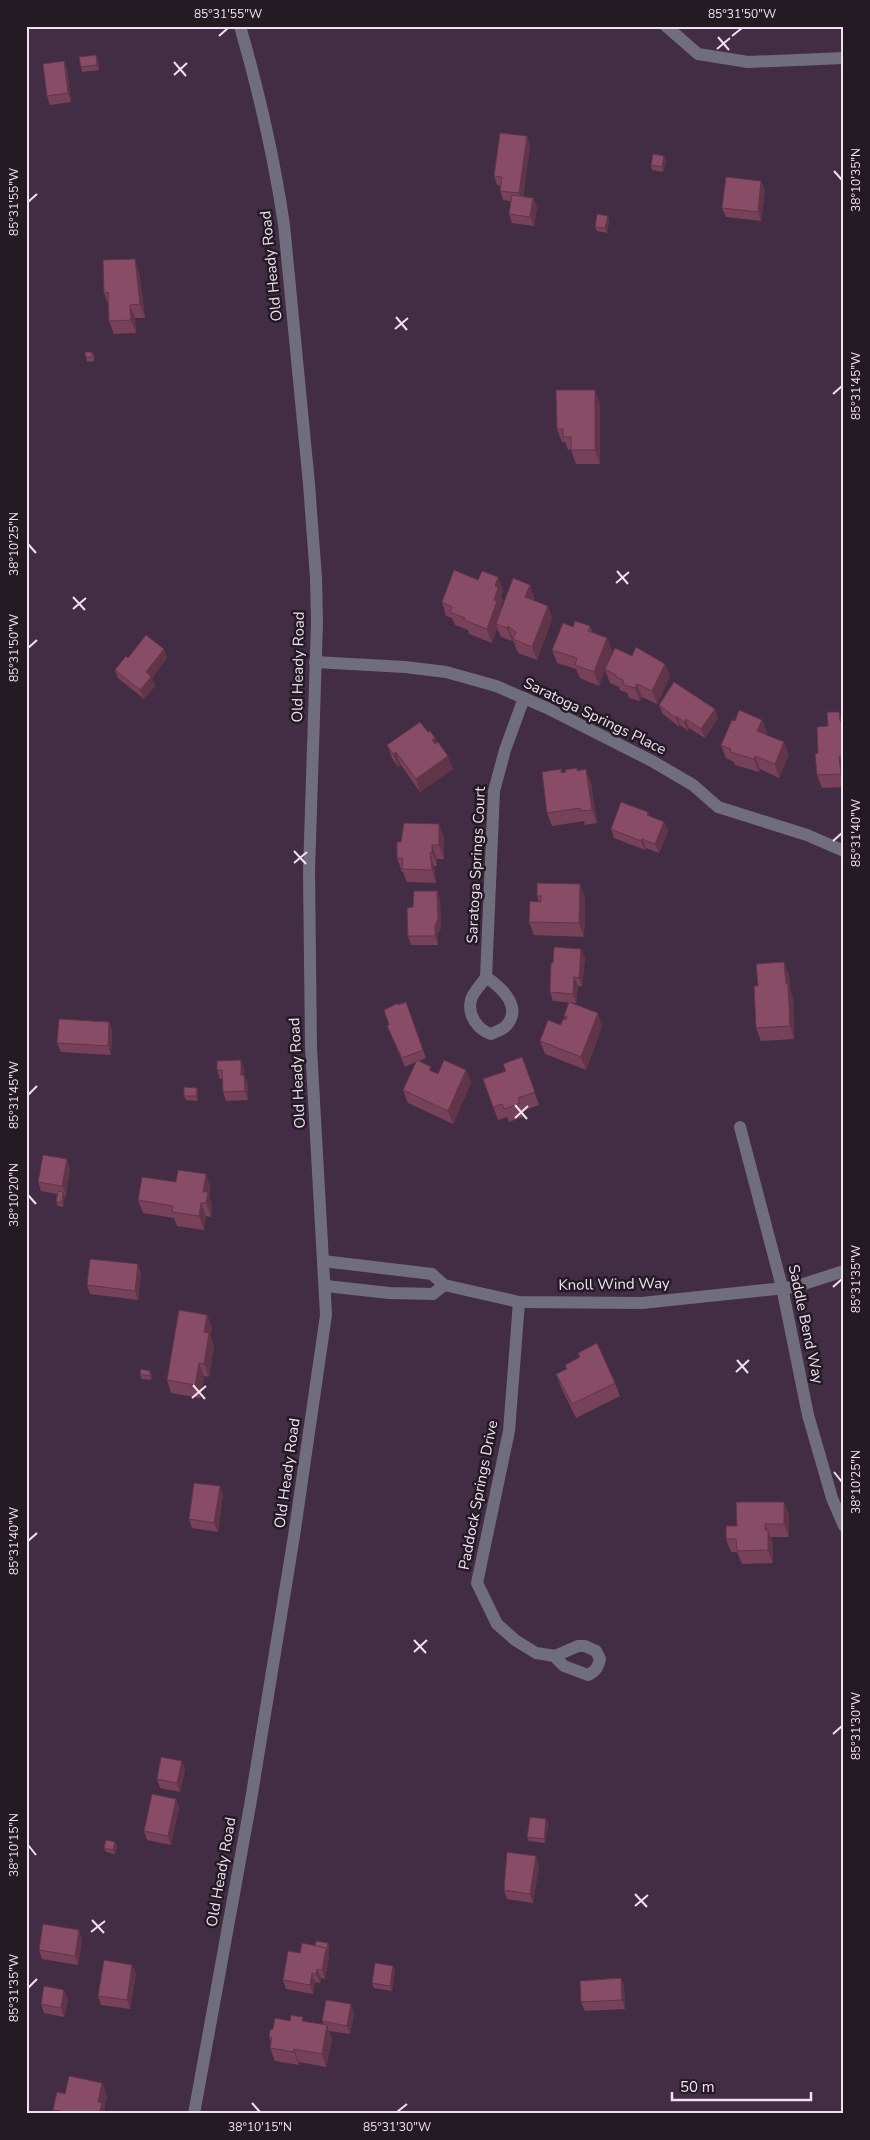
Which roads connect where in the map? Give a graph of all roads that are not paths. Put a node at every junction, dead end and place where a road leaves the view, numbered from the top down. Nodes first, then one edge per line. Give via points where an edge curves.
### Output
1 (240, 26) edge
2 (666, 26) edge
3 (844, 58) edge
4 (315, 662) junction
5 (524, 698) junction
6 (844, 851) edge
7 (486, 977) dead end
8 (740, 1126) dead end
9 (323, 1261) junction
10 (844, 1271) edge
11 (444, 1285) junction
12 (326, 1286) junction
13 (782, 1287) junction
14 (519, 1302) junction
15 (844, 1526) edge
16 (554, 1656) dead end
17 (194, 2114) edge

1 - 4 street, Old Heady Road via 261,102 284,225 316,578
2 - 3 street via 698,54 748,62
4 - 5 street, Saratoga Springs Place via 446,672 496,686
4 - 9 street, Old Heady Road via 309,871 311,1047
5 - 6 street, Saratoga Springs Place via 652,761 693,785 718,806 807,835
5 - 7 street, Saratoga Springs Court via 494,791
8 - 13 street, Saddle Bend Way
9 - 11 street, Knoll Wind Way via 432,1274
9 - 12 street, Old Heady Road
10 - 13 street, Knoll Wind Way via 794,1287
11 - 12 street via 433,1294
11 - 14 street, Knoll Wind Way
12 - 17 street, Old Heady Road via 326,1315 294,1536 251,1800
13 - 14 street, Knoll Wind Way via 642,1303
13 - 15 street, Saddle Bend Way via 808,1415 832,1498
14 - 16 street, Paddock Springs Drive via 509,1431 478,1582 497,1624 536,1653

